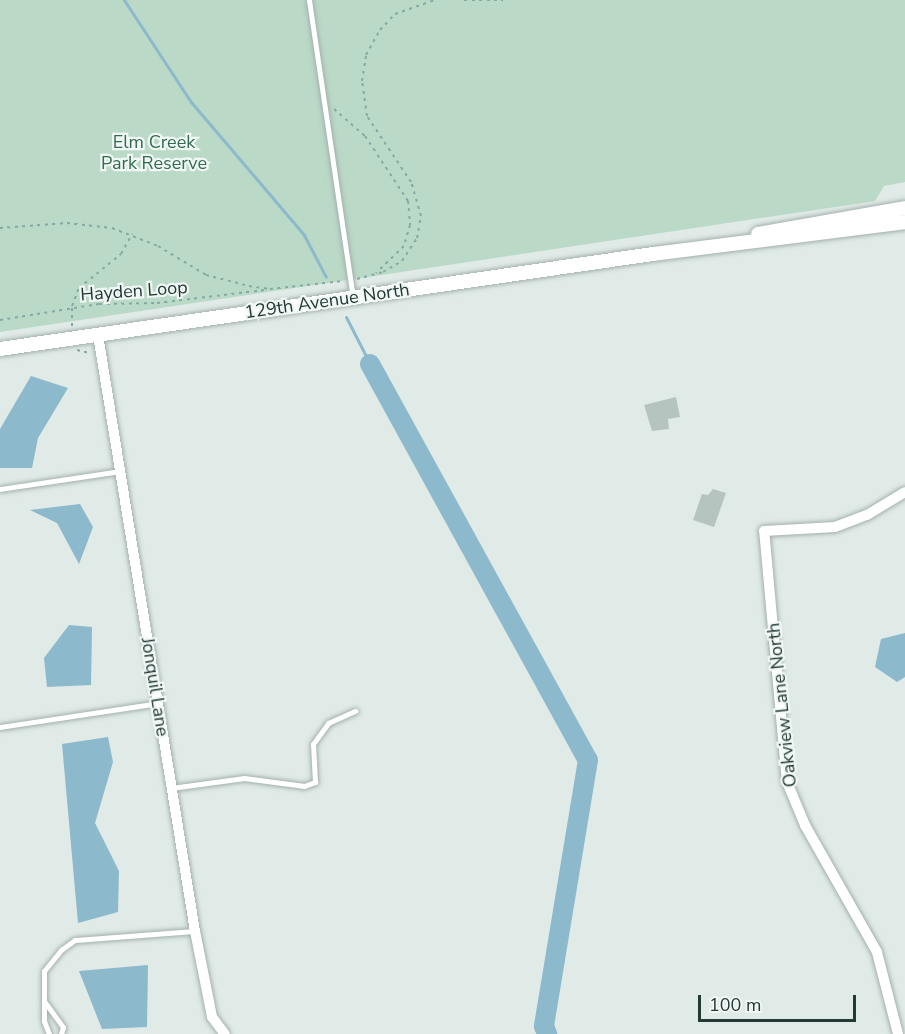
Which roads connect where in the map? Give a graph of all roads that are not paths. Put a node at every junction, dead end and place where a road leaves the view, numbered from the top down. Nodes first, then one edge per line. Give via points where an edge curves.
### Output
1 (309, 0) edge
2 (905, 208) edge
3 (905, 222) edge
4 (653, 254) junction
5 (353, 297) junction
6 (98, 335) junction
7 (0, 349) edge
8 (120, 471) junction
9 (0, 489) edge
10 (905, 492) edge
11 (158, 704) junction
12 (355, 711) dead end
13 (0, 726) edge
14 (171, 788) junction
15 (195, 931) junction
16 (44, 1001) junction
17 (49, 1034) edge
18 (61, 1034) edge
19 (225, 1034) edge
20 (898, 1034) edge

1 - 5 lane
2 - 4 main road, 129th Avenue North
3 - 4 main road, 129th Avenue North
4 - 5 main road, 129th Avenue North
5 - 6 main road, 129th Avenue North
6 - 7 main road, 129th Avenue North
6 - 8 street, Jonquil Lane
8 - 9 lane
8 - 11 street, Jonquil Lane
10 - 20 street, Oakview Lane North via 867,515 836,527 764,531 788,782 805,825 877,952
11 - 13 lane
11 - 14 street, Jonquil Lane
12 - 14 lane via 328,723 313,744 315,782 304,786 244,778
14 - 15 street, Jonquil Lane
15 - 16 lane via 75,940 44,971
15 - 19 street, Jonquil Lane via 212,1017
16 - 17 lane
16 - 18 lane via 63,1027

